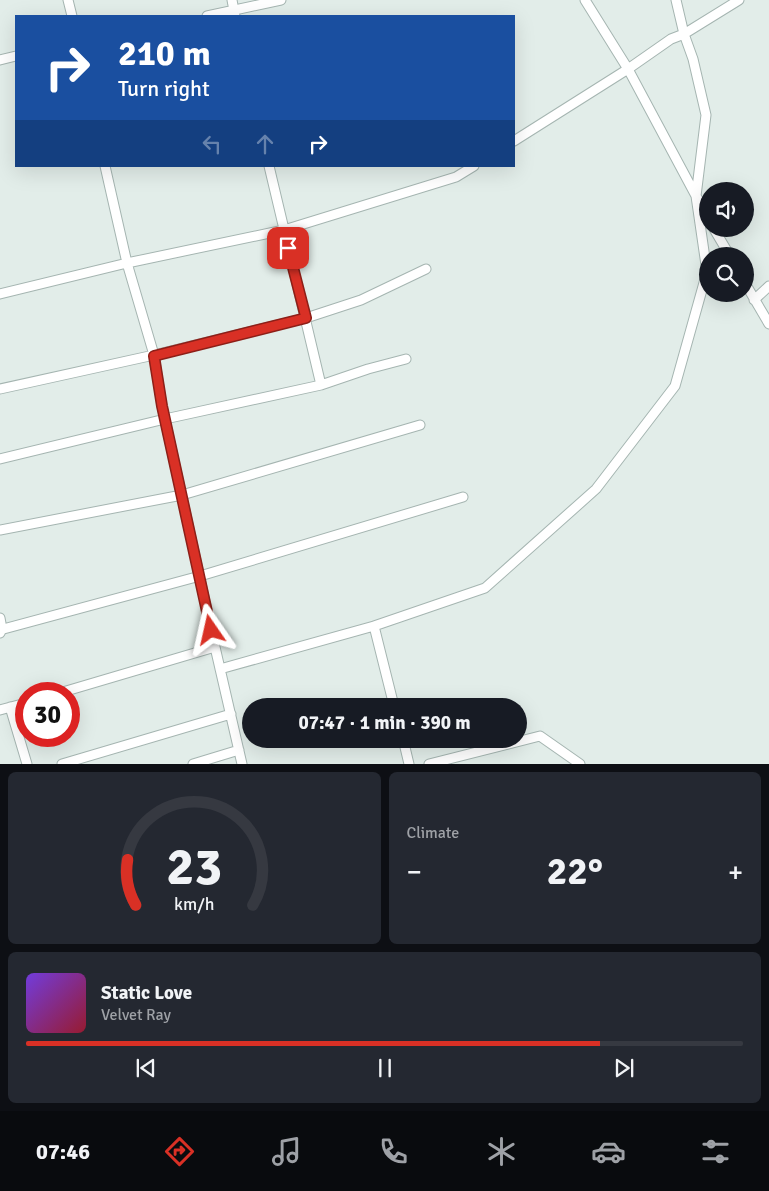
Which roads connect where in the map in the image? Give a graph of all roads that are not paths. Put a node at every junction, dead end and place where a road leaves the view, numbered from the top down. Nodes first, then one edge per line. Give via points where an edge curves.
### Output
1 (68, 0) edge
2 (232, 0) edge
3 (281, 0) edge
4 (585, 0) edge
5 (676, 0) edge
6 (740, 0) edge
7 (235, 14) edge
8 (72, 15) edge
9 (221, 15) edge
10 (684, 34) junction
11 (15, 56) edge
12 (0, 60) edge
13 (628, 69) junction
14 (515, 140) edge
15 (105, 167) edge
16 (269, 167) edge
17 (472, 167) edge
18 (696, 196) junction
19 (699, 201) edge
20 (284, 230) junction
21 (127, 263) junction
22 (426, 270) dead end
23 (769, 286) edge
24 (0, 294) edge
25 (754, 300) joint
26 (306, 318) junction
27 (769, 324) edge
28 (154, 356) junction
29 (406, 359) dead end
30 (321, 385) junction
31 (0, 389) edge
32 (165, 418) junction
33 (420, 425) dead end
34 (0, 459) edge
35 (182, 495) junction
36 (463, 497) dead end
37 (0, 530) edge
38 (200, 576) junction
39 (0, 618) edge
40 (374, 626) junction
41 (1, 630) edge
42 (215, 647) junction
43 (220, 669) junction
44 (80, 687) edge
45 (392, 698) edge
46 (15, 706) edge
47 (10, 707) junction
48 (0, 710) edge
49 (231, 714) junction
50 (405, 748) edge
51 (239, 750) junction
52 (26, 764) edge
53 (62, 764) edge
54 (193, 764) edge
55 (242, 764) edge
56 (409, 764) edge
57 (429, 764) edge
58 (580, 764) edge

1 - 8 street
2 - 7 street
3 - 7 street
4 - 13 street
5 - 10 street
6 - 10 street
7 - 9 street
10 - 13 street via 671,38
10 - 18 street via 706,115
11 - 12 street
13 - 14 street
13 - 18 street
15 - 21 street
16 - 20 street
17 - 20 street via 456,178
18 - 19 street
18 - 40 street via 707,272 675,386 596,489 485,588
20 - 21 street
20 - 26 street
21 - 24 street
21 - 28 street
22 - 26 street via 361,300
23 - 25 street
25 - 27 street
26 - 28 street
26 - 30 street
28 - 31 street
28 - 32 street
29 - 30 street
30 - 32 street
32 - 34 street
32 - 35 street
33 - 35 street
35 - 37 street
35 - 38 street
36 - 38 street
38 - 41 street
38 - 42 street
39 - 41 street
40 - 43 street
40 - 45 street
42 - 43 street
42 - 44 street
43 - 49 street
46 - 47 street
47 - 48 street
47 - 52 street
49 - 51 street
49 - 53 street
50 - 56 street
51 - 54 street
51 - 55 street
57 - 58 street via 540,736

